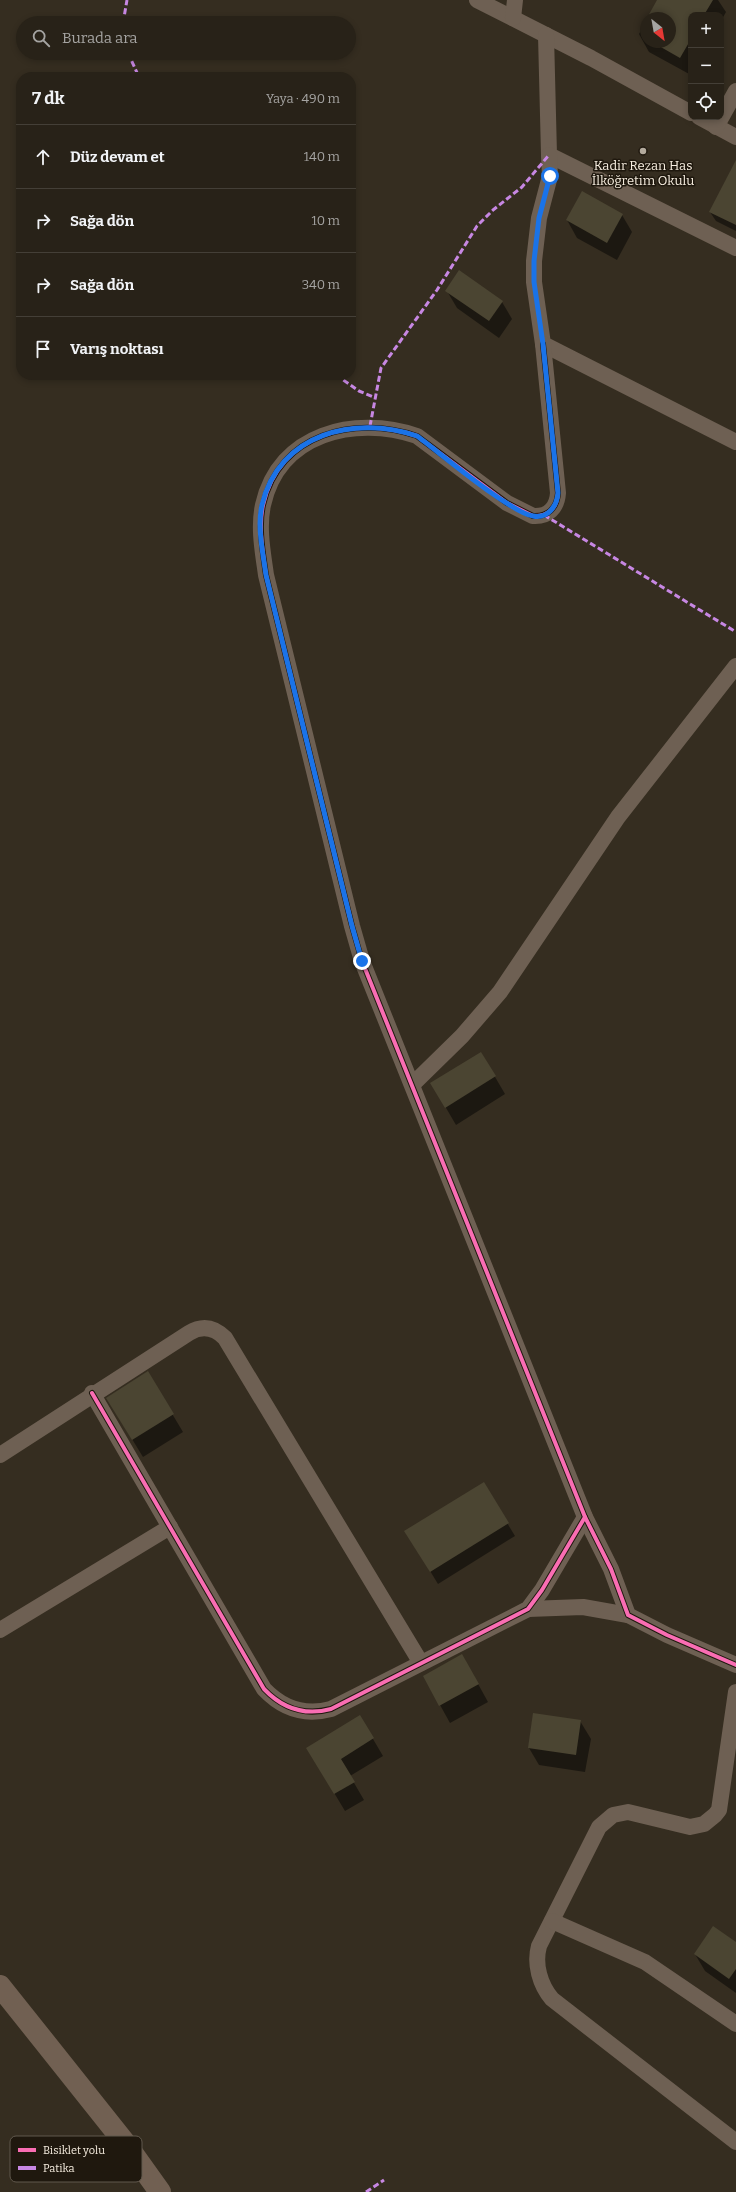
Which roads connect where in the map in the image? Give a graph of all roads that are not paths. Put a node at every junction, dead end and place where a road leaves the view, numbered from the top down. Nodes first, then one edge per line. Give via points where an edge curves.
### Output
1 (477, 0) edge
2 (515, 0) edge
3 (513, 18) junction
4 (546, 35) junction
5 (736, 91) edge
6 (688, 111) edge
7 (704, 120) edge
8 (716, 127) junction
9 (736, 137) edge
10 (549, 156) junction
11 (736, 248) edge
12 (543, 344) junction
13 (736, 442) edge
14 (736, 666) edge
15 (413, 1084) junction
16 (92, 1394) junction
17 (0, 1455) edge
18 (585, 1517) junction
19 (170, 1527) junction
20 (528, 1609) junction
21 (628, 1615) junction
22 (0, 1630) edge
23 (421, 1663) junction
24 (736, 1665) edge
25 (736, 1692) edge
26 (552, 1921) junction
27 (0, 1986) edge
28 (736, 2024) edge
29 (119, 2136) edge
30 (736, 2142) edge
31 (142, 2167) edge
32 (160, 2192) edge

1 - 3 street
2 - 3 street
3 - 4 street
4 - 6 street
4 - 10 street
5 - 8 street
7 - 8 street
8 - 9 street
10 - 11 street
10 - 12 street via 550,176 539,218 534,261 534,282
12 - 13 street
12 - 15 street via 558,493 556,504 549,513 533,516 507,503 417,436 370,426 342,429 305,444 278,470 271,481 262,507 266,575 352,926 372,987
14 - 15 street via 618,817 500,992 462,1036
15 - 18 street
16 - 17 street
16 - 19 street
16 - 23 street via 195,1329 208,1328 220,1333
18 - 20 street
18 - 21 street
19 - 22 street
19 - 23 street via 264,1689 287,1707 308,1712 331,1709
20 - 21 street via 583,1607
20 - 23 street
21 - 24 street
25 - 26 street via 719,1810 715,1815 704,1824 690,1827 628,1812 613,1816 599,1827
26 - 28 street via 645,1962
26 - 30 street via 539,1946 537,1961 544,1988 552,1999
27 - 29 street
31 - 32 street

